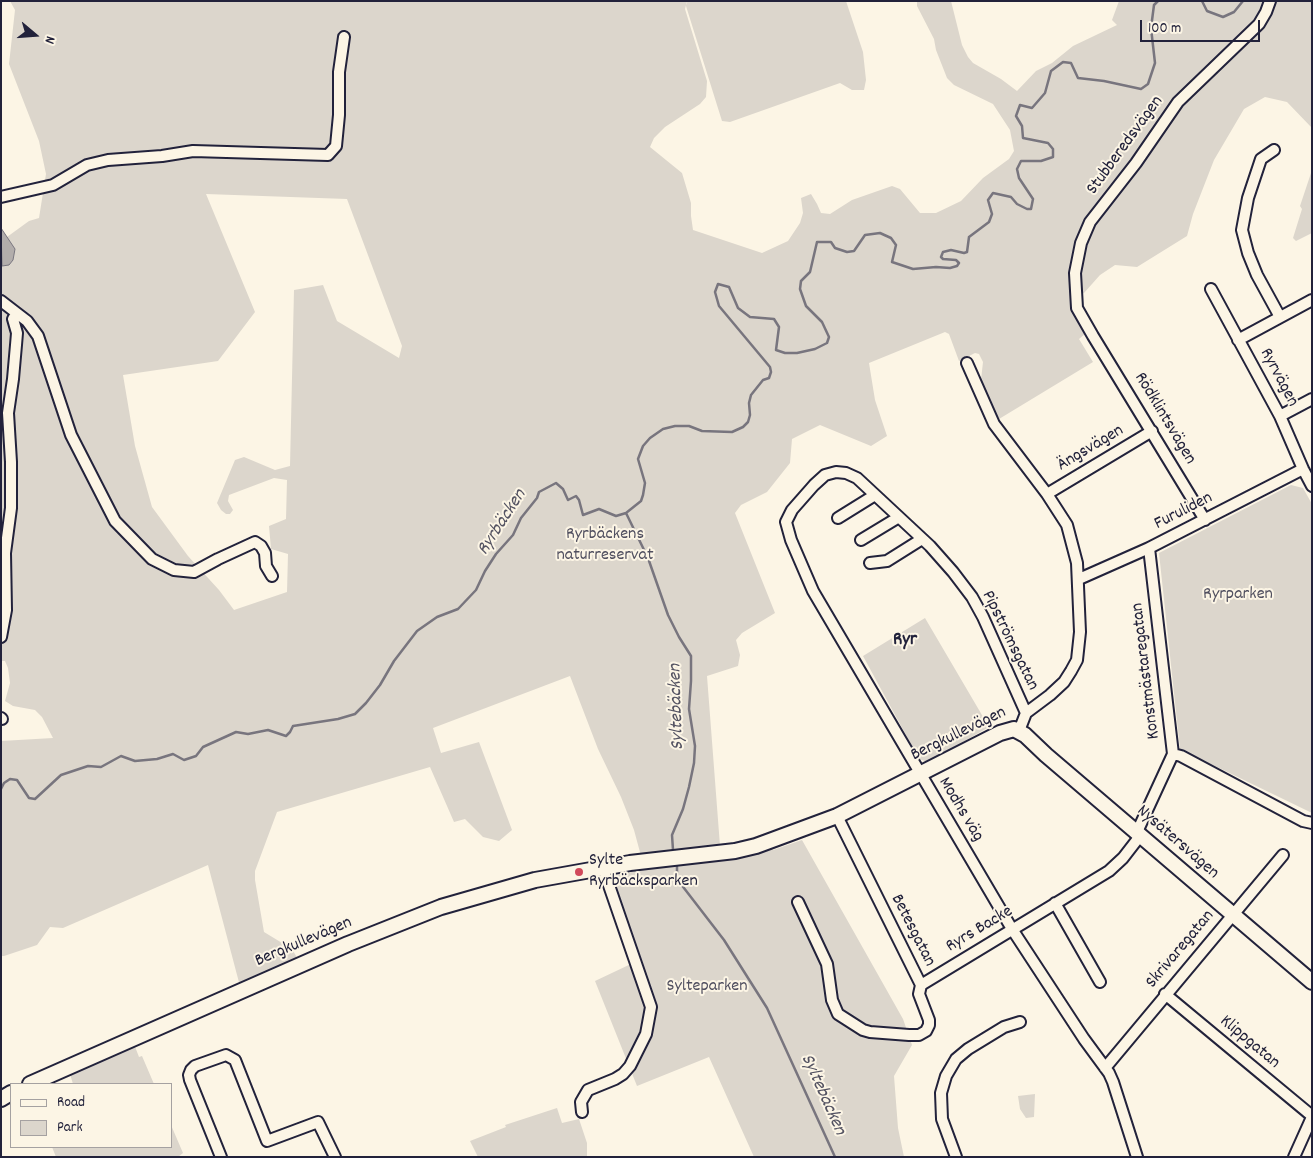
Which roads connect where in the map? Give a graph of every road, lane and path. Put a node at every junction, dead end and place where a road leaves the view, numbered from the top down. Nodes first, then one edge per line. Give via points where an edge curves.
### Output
1 (1270, 1) edge
2 (344, 37) dead end
3 (1274, 150) dead end
4 (1, 197) edge
5 (1211, 288) dead end
6 (1312, 300) edge
7 (1, 301) edge
8 (16, 314) junction
9 (1280, 317) junction
10 (1093, 336) joint
11 (1238, 340) junction
12 (967, 363) dead end
13 (1312, 399) edge
14 (1280, 416) junction
15 (1152, 431) junction
16 (1303, 469) junction
17 (846, 473) joint
18 (1312, 486) edge
19 (875, 494) junction
20 (1047, 494) junction
21 (898, 517) junction
22 (838, 518) dead end
23 (1206, 520) junction
24 (922, 539) junction
25 (861, 540) dead end
26 (1149, 548) junction
27 (870, 563) dead end
28 (272, 576) dead end
29 (1078, 579) junction
30 (1, 637) edge
31 (1026, 713) junction
32 (1019, 731) junction
33 (1173, 754) junction
34 (920, 774) junction
35 (837, 816) junction
36 (1312, 823) edge
37 (1138, 834) junction
38 (1283, 854) dead end
39 (603, 868) junction
40 (798, 902) dead end
41 (1055, 903) junction
42 (1232, 915) junction
43 (1012, 929) junction
44 (1100, 982) dead end
45 (1312, 982) edge
46 (921, 984) junction
47 (1165, 994) junction
48 (1020, 1022) dead end
49 (1105, 1068) junction
50 (32, 1083) edge
51 (582, 1112) dead end
52 (1312, 1117) edge
53 (332, 1156) edge
54 (221, 1157) edge
55 (956, 1157) edge
56 (1136, 1157) edge
57 (1294, 1157) edge

1 - 10 street, Stubberedsvägen via 1259,24 1178,102 1090,222 1078,258 1075,293 1078,308
2 - 4 street via 336,146 328,155 192,151 108,160 87,165 53,185
3 - 9 street via 1261,159 1242,230 1257,276
5 - 11 street, Ryrvägen
6 - 9 street
7 - 8 street
8 - 28 street via 27,321 38,336 72,435 115,521 152,559 174,570 194,572 255,542 265,553 266,566
8 - 30 street via 17,333 8,413 11,508 5,553 6,610
9 - 11 street
10 - 15 street, Rödklintsvägen
11 - 14 street, Ryrvägen
12 - 20 street, Bergkullevägen via 994,424
13 - 14 street
14 - 16 street, Ryrvägen
15 - 20 street, Ängsvägen
15 - 23 street, Rödklintsvägen
16 - 18 street, Ryrvägen
16 - 23 street, Furuliden
17 - 19 street, Pipströmsgatan
17 - 34 street, Modhs väg via 825,475 797,504 786,522 813,591
19 - 21 street, Pipströmsgatan
19 - 22 street
20 - 29 street, Bergkullevägen via 1067,525
21 - 24 street, Pipströmsgatan
21 - 25 street
23 - 26 street, Furuliden
24 - 27 street via 887,561
24 - 31 street, Pipströmsgatan via 972,597
26 - 29 street, Furuliden
26 - 33 street, Konstmästaregatan
29 - 31 street, Bergkullevägen via 1080,632 1077,660 1064,682
31 - 32 street, Bergkullevägen
32 - 34 street, Bergkullevägen via 1000,733
32 - 37 street, Nysätersvägen
33 - 36 street, Konstmästaregatan
33 - 37 street, Ryrs Backe
34 - 35 street, Bergkullevägen
34 - 43 street, Modhs väg
35 - 39 street, Bergkullevägen via 734,851
35 - 46 street, Betesgatan
37 - 41 street, Ryrs Backe via 1123,858 1109,870
37 - 42 street, Nysätersvägen
38 - 42 street, Skrivaregatan
39 - 50 street, Bergkullevägen via 535,880 441,907 348,944
39 - 51 street via 651,1007 646,1034 630,1066 615,1079 588,1090 581,1102
40 - 46 street, Betesgatan via 827,964 834,1006 838,1014 851,1023 870,1032 923,1033 929,1023 919,994
41 - 43 street, Ryrs Backe
41 - 44 street
42 - 45 street, Nysätersvägen
42 - 47 street, Skrivaregatan
43 - 46 street, Ryrs Backe
43 - 49 street, Modhs väg
47 - 49 street, Skrivaregatan
47 - 52 street, Klippgatan
48 - 55 street via 1004,1027 968,1049 956,1059 946,1076 941,1093 942,1119
49 - 56 street, Modhs väg via 1113,1082
52 - 57 street
53 - 54 street via 318,1122 267,1140 235,1060 226,1055 195,1066 189,1075

